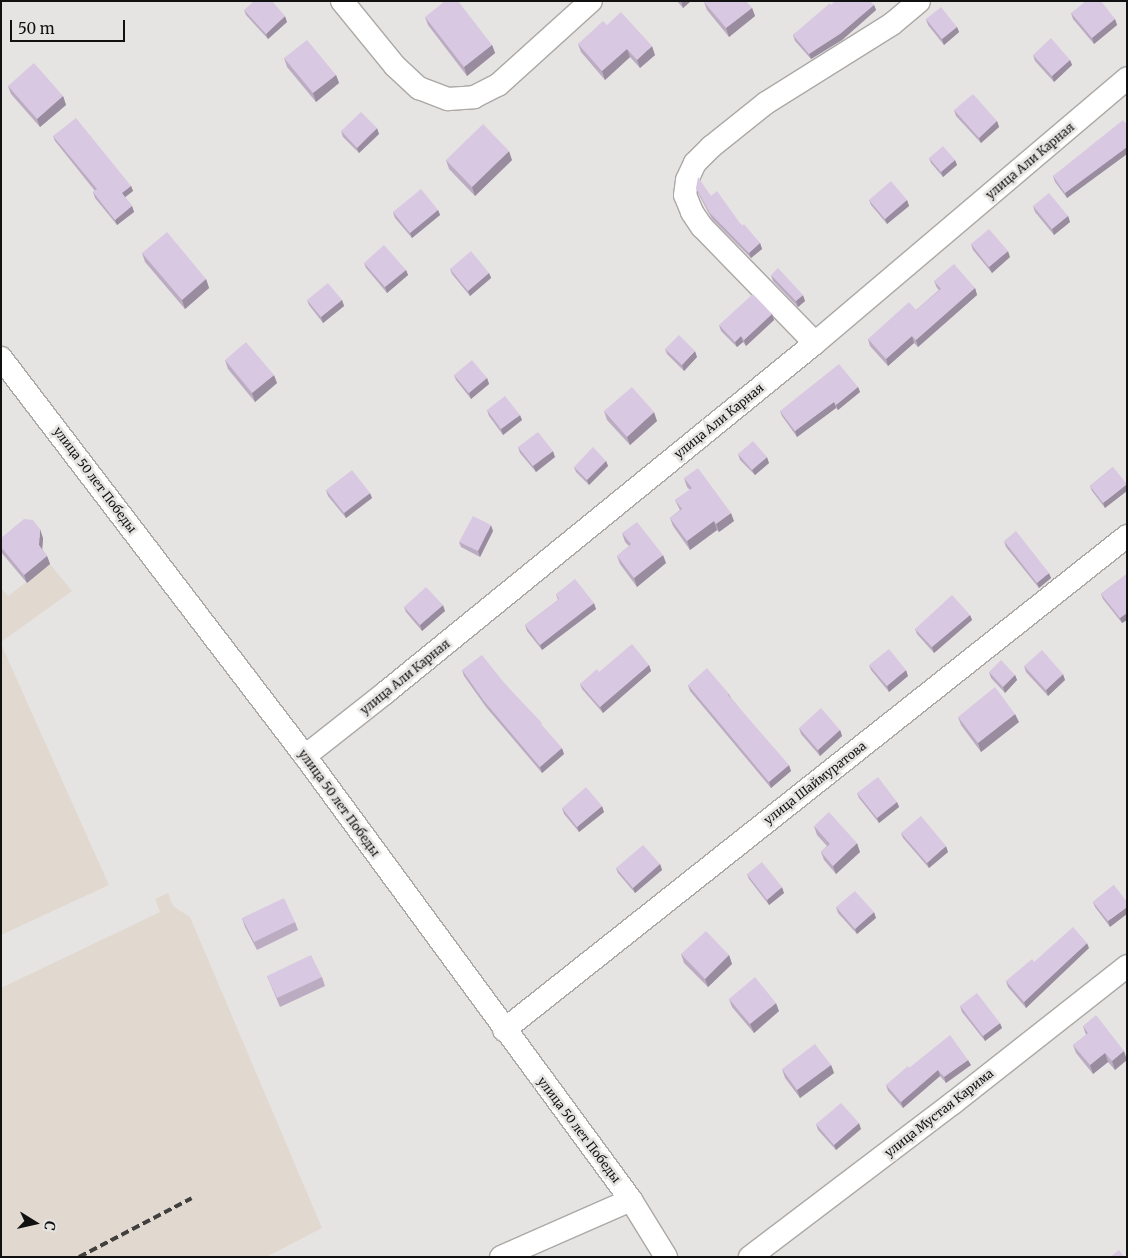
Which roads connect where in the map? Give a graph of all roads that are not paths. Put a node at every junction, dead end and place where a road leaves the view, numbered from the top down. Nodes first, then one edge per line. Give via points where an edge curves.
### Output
1 (342, 1) edge
2 (591, 1) edge
3 (919, 1) edge
4 (1127, 78) edge
5 (815, 343) junction
6 (1, 358) edge
7 (1127, 536) edge
8 (305, 756) junction
9 (1127, 966) edge
10 (504, 1030) junction
11 (631, 1200) junction
12 (501, 1257) edge
13 (666, 1257) edge
14 (750, 1257) edge

1 - 2 street via 395,66 419,88 448,99 474,97 498,85
3 - 5 street via 892,24 766,104 711,147 695,163 687,180 686,195 702,227
4 - 5 street, улица Али Карная
5 - 8 street, улица Али Карная
6 - 8 street, улица 50 лет Победы
7 - 10 street, улица Шаймуратова
8 - 10 street, улица 50 лет Победы
9 - 14 street, улица Мустая Карима
10 - 11 street, улица 50 лет Победы
11 - 12 street
11 - 13 street, улица 50 лет Победы

